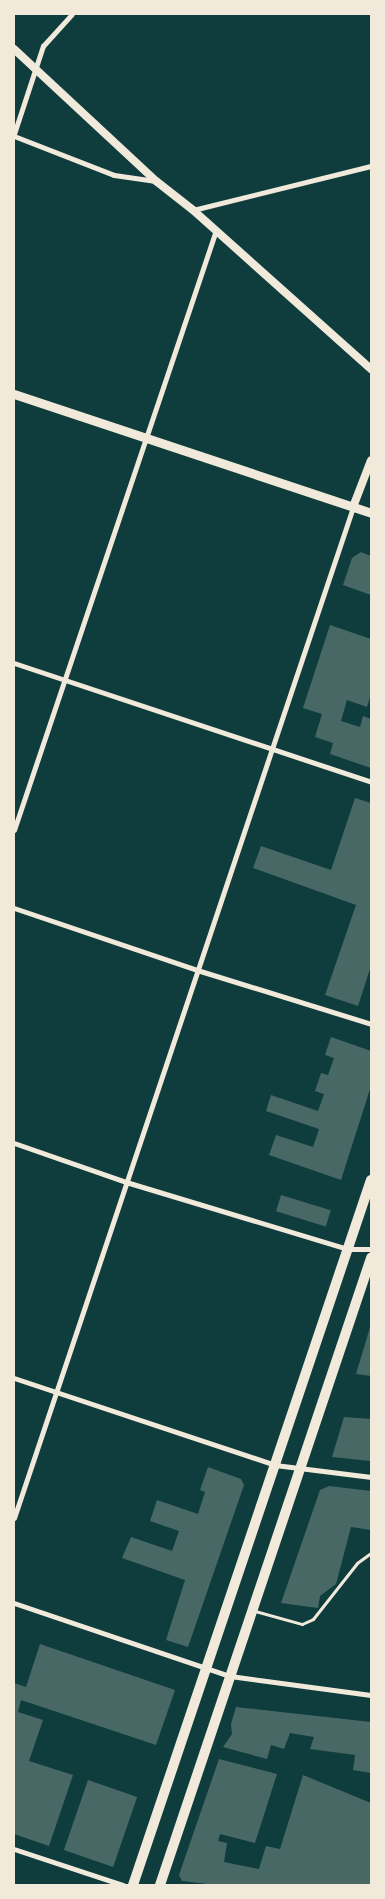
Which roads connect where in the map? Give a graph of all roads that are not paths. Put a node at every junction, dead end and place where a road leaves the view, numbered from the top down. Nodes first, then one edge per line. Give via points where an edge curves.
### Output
1 (72, 14) edge
2 (14, 49) edge
3 (35, 69) junction
4 (14, 135) edge
5 (371, 166) edge
6 (156, 181) junction
7 (193, 210) junction
8 (216, 230) junction
9 (371, 369) edge
10 (14, 394) edge
11 (146, 438) junction
12 (371, 460) edge
13 (353, 507) junction
14 (371, 513) edge
15 (14, 662) edge
16 (64, 680) junction
17 (270, 749) junction
18 (371, 782) edge
19 (14, 830) edge
20 (14, 908) edge
21 (197, 970) junction
22 (371, 1024) edge
23 (14, 1143) edge
24 (371, 1180) edge
25 (126, 1182) junction
26 (348, 1249) junction
27 (371, 1249) edge
28 (371, 1258) edge
29 (14, 1378) edge
30 (56, 1392) junction
31 (275, 1465) junction
32 (300, 1468) junction
33 (371, 1477) edge
34 (14, 1518) edge
35 (371, 1553) edge
36 (14, 1603) edge
37 (252, 1610) junction
38 (207, 1668) junction
39 (230, 1676) junction
40 (371, 1695) edge
41 (14, 1849) edge
42 (123, 1885) edge
43 (133, 1885) edge
44 (160, 1885) edge

1 - 3 street via 43,46
2 - 3 street
3 - 4 street
3 - 6 street
4 - 6 street via 114,175
5 - 7 street
6 - 7 street
7 - 8 street
8 - 9 street
8 - 11 street
10 - 11 main road
11 - 13 main road
11 - 16 street
12 - 13 street
13 - 14 main road
13 - 17 street
15 - 16 street
16 - 17 street
16 - 19 street
17 - 18 street
17 - 21 street
20 - 21 street
21 - 22 street
21 - 25 street
23 - 25 street
24 - 26 main road
25 - 26 street
25 - 30 street
26 - 27 street
26 - 31 main road
28 - 32 main road
29 - 30 street
30 - 31 street
30 - 34 street
31 - 32 street
31 - 38 main road
32 - 33 street
32 - 37 main road
35 - 37 lane via 357,1563 313,1619 302,1624
36 - 38 street
37 - 39 main road
38 - 39 street
38 - 43 main road
39 - 40 street
39 - 44 main road
41 - 42 street

